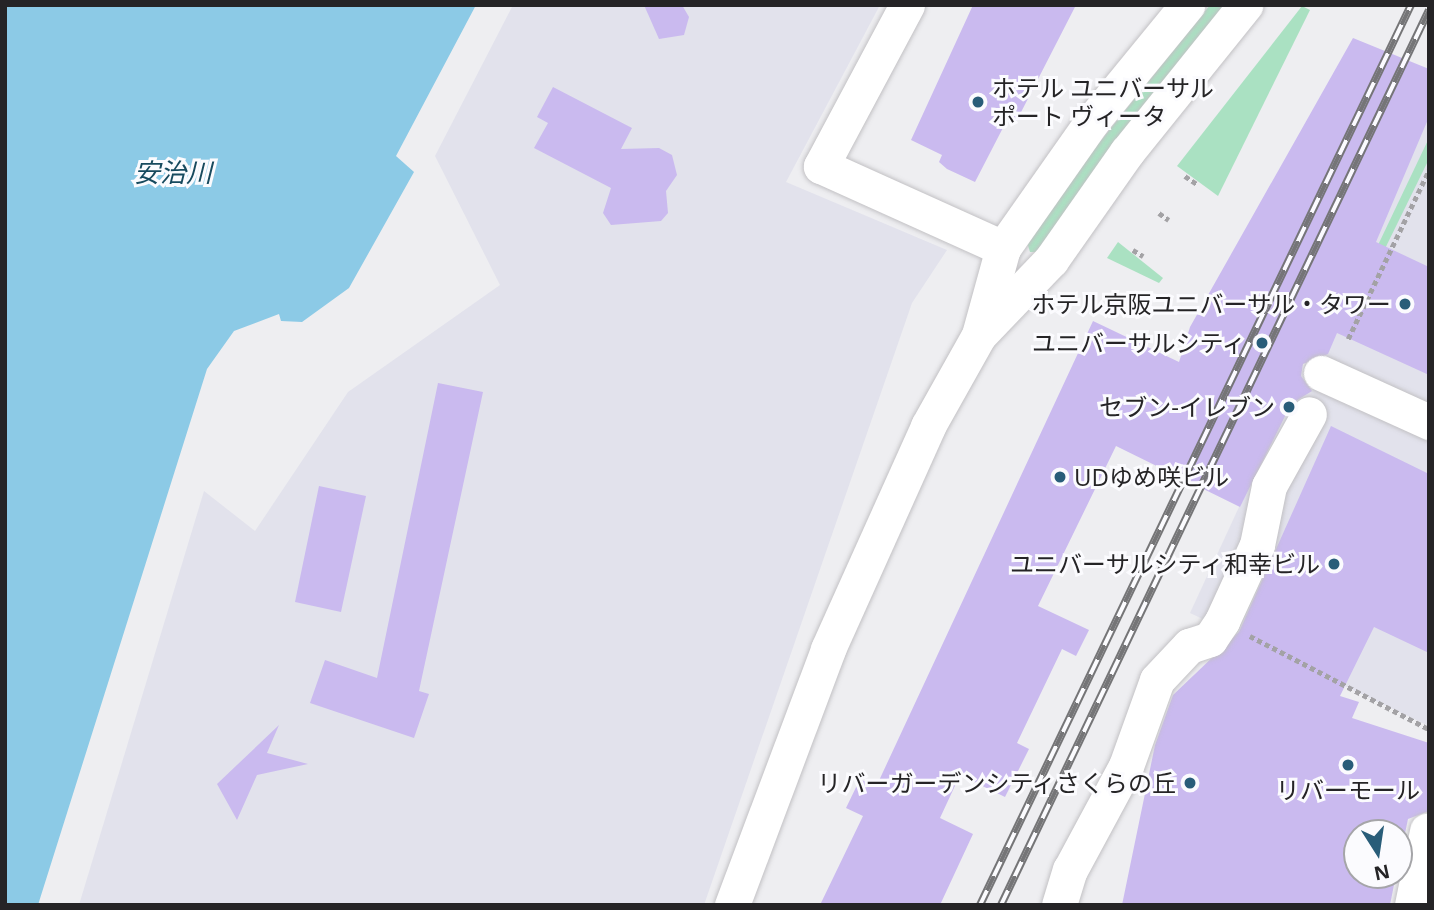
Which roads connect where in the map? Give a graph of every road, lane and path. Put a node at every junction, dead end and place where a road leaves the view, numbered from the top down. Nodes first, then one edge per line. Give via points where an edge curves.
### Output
1 (907, 5) edge
2 (1187, 5) edge
3 (1245, 5) edge
4 (1429, 170) edge
5 (1185, 176) dead end
6 (1197, 184) dead end
7 (1159, 213) dead end
8 (1169, 220) dead end
9 (1003, 248) junction
10 (1133, 250) dead end
11 (1143, 256) dead end
12 (979, 335) junction
13 (1348, 339) dead end
14 (1321, 373) dead end
15 (1309, 414) dead end
16 (1429, 422) edge
17 (1222, 621) junction
18 (1429, 729) edge
19 (1427, 831) dead end
20 (732, 905) edge
21 (1059, 905) edge
22 (1412, 905) edge

1 - 9 street via 821,166
2 - 9 street via 1093,120
3 - 12 street via 1128,152 1051,260
4 - 13 path
5 - 6 path
7 - 8 path
9 - 12 street
10 - 11 path
12 - 20 street via 928,426 828,649
14 - 16 street
15 - 17 street via 1269,486 1257,545
17 - 18 path
17 - 21 street via 1210,639 1189,646 1157,680 1126,766 1070,870
19 - 22 street

